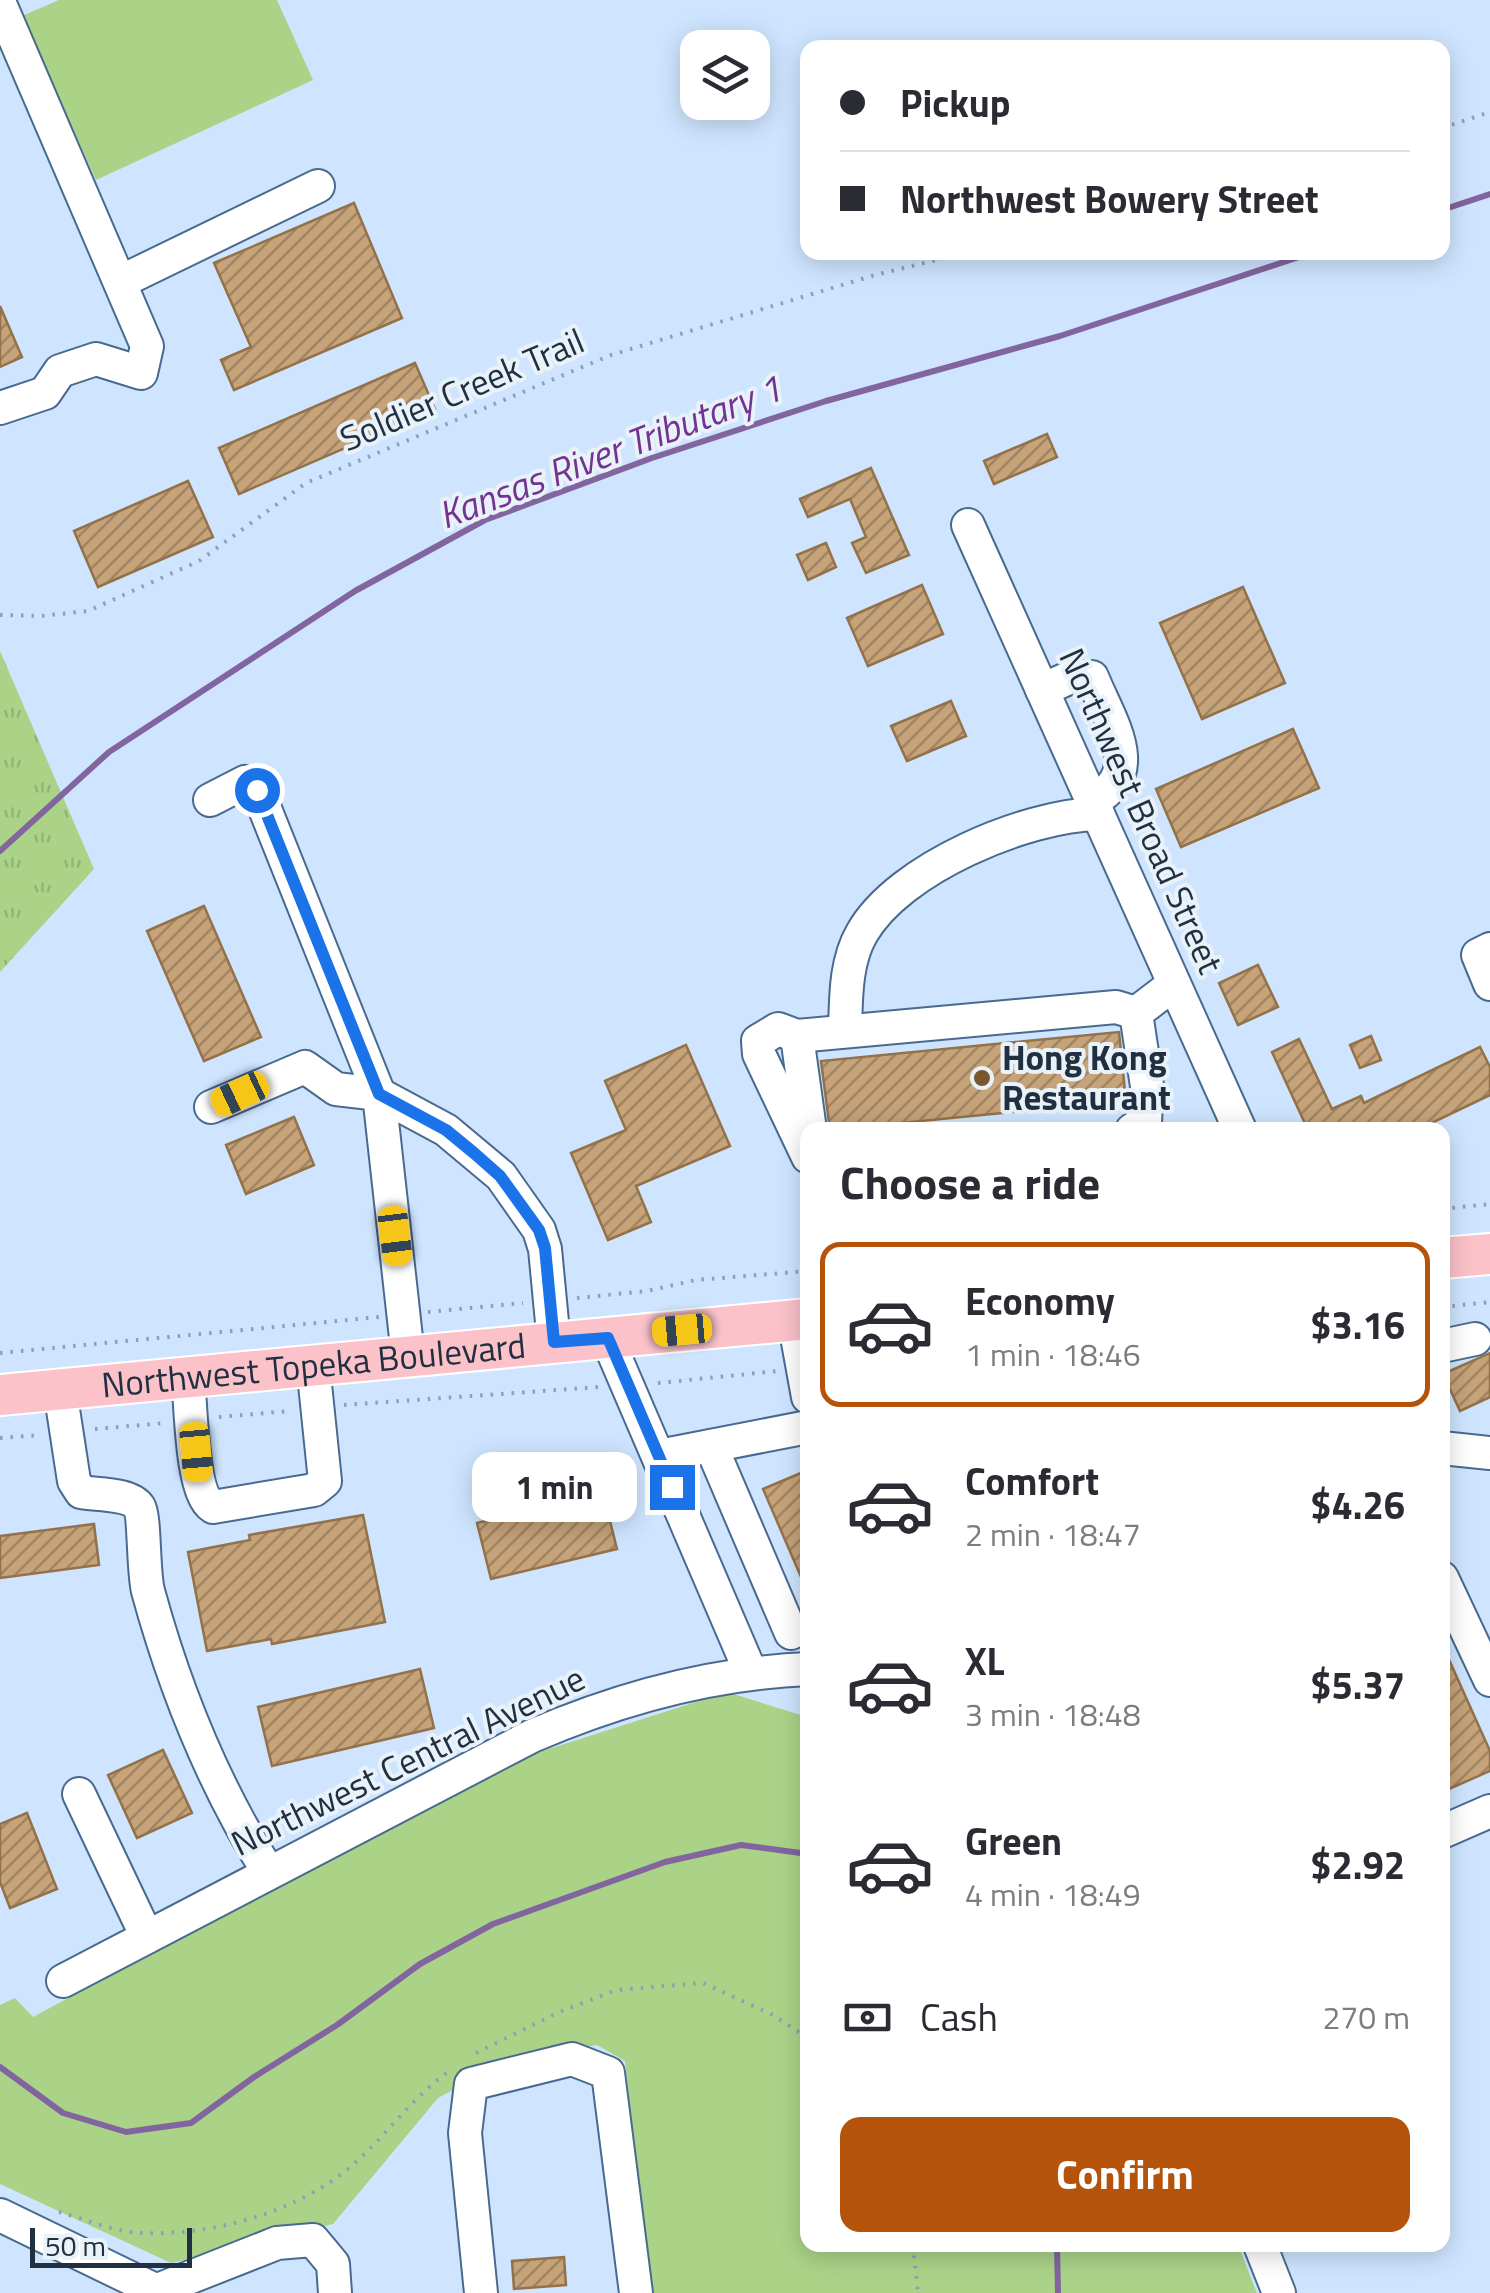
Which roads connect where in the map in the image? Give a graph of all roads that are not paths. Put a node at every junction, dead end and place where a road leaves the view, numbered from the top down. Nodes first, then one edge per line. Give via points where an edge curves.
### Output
1 (0, 4) edge
2 (318, 186) dead end
3 (120, 282) junction
4 (0, 408) edge
5 (968, 526) dead end
6 (1042, 690) junction
7 (210, 800) dead end
8 (1095, 807) junction
9 (1490, 949) edge
10 (1174, 984) junction
11 (1490, 984) edge
12 (1136, 1013) junction
13 (844, 1032) junction
14 (798, 1036) junction
15 (379, 1094) junction
16 (211, 1107) dead end
17 (809, 1122) edge
18 (1142, 1122) edge
19 (1236, 1122) edge
20 (800, 1141) edge
21 (1490, 1254) edge
22 (1450, 1257) edge
23 (800, 1319) edge
24 (608, 1338) junction
25 (554, 1342) junction
26 (408, 1356) junction
27 (313, 1365) junction
28 (188, 1377) junction
29 (60, 1390) junction
30 (0, 1395) edge
31 (800, 1429) edge
32 (711, 1446) junction
33 (1450, 1449) edge
34 (1490, 1453) edge
35 (660, 1456) junction
36 (1452, 1626) edge
37 (800, 1630) edge
38 (744, 1656) junction
39 (800, 1666) edge
40 (1490, 1680) edge
41 (80, 1794) dead end
42 (1490, 1811) edge
43 (1450, 1828) edge
44 (269, 1873) junction
45 (147, 1937) junction
46 (63, 1981) dead end
47 (0, 2215) edge
48 (1263, 2252) edge
49 (160, 2292) edge
50 (335, 2293) edge
51 (481, 2293) edge
52 (636, 2293) edge
53 (1280, 2293) edge

1 - 3 street
2 - 3 street
3 - 4 street via 147,346 142,373 96,359 60,371 45,393
5 - 6 street, Northwest Broad Street
6 - 8 street, Northwest Broad Street
6 - 8 street via 1070,677 1092,677 1122,751 1122,773
7 - 15 street via 245,782 257,790
8 - 10 street, Northwest Broad Street
8 - 13 street via 984,844 893,898 868,924 852,956
9 - 11 street via 1478,955
10 - 12 street
10 - 19 street, Northwest Broad Street
12 - 13 street via 1116,1007
12 - 18 street via 1148,1086
13 - 14 street
14 - 17 street
14 - 20 street via 778,1029 758,1041
15 - 16 street via 336,1090 312,1069 298,1067
15 - 25 street via 446,1130 527,1209 545,1248
15 - 26 street
21 - 22 main road
23 - 24 main road, Northwest Topeka Boulevard
24 - 25 main road, Northwest Topeka Boulevard
24 - 35 street
25 - 26 main road, Northwest Topeka Boulevard
26 - 27 main road, Northwest Topeka Boulevard
27 - 28 main road, Northwest Topeka Boulevard
27 - 28 street via 325,1481 314,1490 212,1508 198,1484
28 - 29 main road, Northwest Topeka Boulevard
29 - 30 main road, Northwest Topeka Boulevard
29 - 44 street via 74,1482 81,1492 139,1506 147,1588 189,1712 220,1789
31 - 32 street
32 - 35 street
32 - 37 street
33 - 34 street
35 - 38 street
36 - 40 street
37 - 38 street
38 - 39 street, Northwest Central Avenue
38 - 44 street, Northwest Central Avenue via 532,1736
41 - 45 street
42 - 43 street
44 - 45 street, Northwest Central Avenue
45 - 46 street, Northwest Central Avenue
47 - 49 street
48 - 53 street
49 - 50 street via 278,2244 313,2240 333,2264
51 - 52 street via 465,2133 472,2084 572,2059 608,2073

